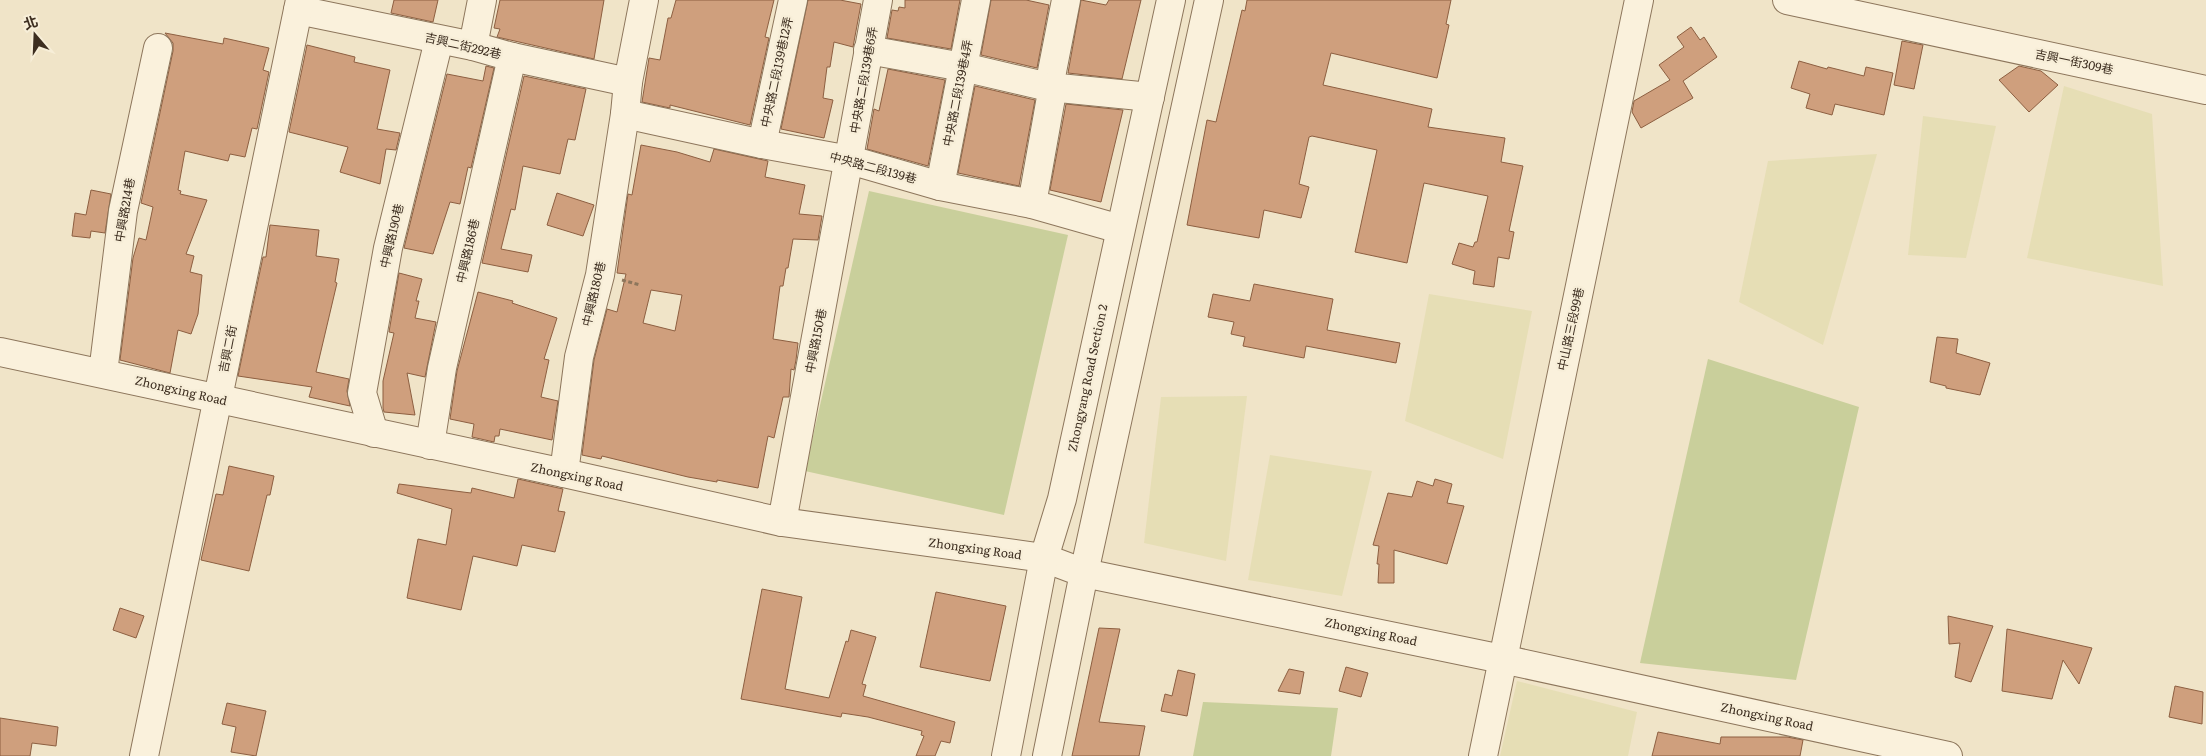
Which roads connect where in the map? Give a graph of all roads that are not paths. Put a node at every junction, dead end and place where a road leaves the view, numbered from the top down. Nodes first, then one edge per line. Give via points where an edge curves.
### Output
1 (482, 0) edge
2 (644, 0) edge
3 (793, 0) edge
4 (878, 0) edge
5 (976, 0) edge
6 (1066, 0) edge
7 (1171, 0) edge
8 (1208, 0) edge
9 (1639, 0) edge
10 (1786, 0) edge
11 (299, 5) edge
12 (440, 40) junction
13 (473, 46) junction
14 (158, 48) dead end
15 (868, 50) junction
16 (512, 57) junction
17 (963, 67) junction
18 (628, 82) junction
19 (1051, 86) junction
20 (2206, 90) edge
21 (1150, 97) junction
22 (625, 114) junction
23 (762, 144) junction
24 (850, 160) junction
25 (940, 186) junction
26 (1032, 204) junction
27 (1120, 229) junction
28 (0, 352) edge
29 (103, 374) junction
30 (218, 400) junction
31 (374, 433) junction
32 (430, 445) junction
33 (564, 473) junction
34 (782, 522) junction
35 (1044, 558) junction
36 (1084, 573) junction
37 (1502, 659) junction
38 (144, 756) edge
39 (1006, 756) edge
40 (1047, 756) edge
41 (1483, 756) edge
42 (1948, 756) edge

1 - 13 street
2 - 18 street, 中興路180巷
3 - 23 street, 中央路二段139巷12弄
4 - 15 street, 中央路二段139巷6弄
5 - 17 street, 中央路二段139巷4弄
6 - 19 street
7 - 21 street, Zhongyang Road Section 2
8 - 36 street
9 - 37 street, 中山路三段99巷
10 - 20 street, 吉興一街309巷
11 - 12 street, 吉興二街292巷
11 - 30 street, 吉興二街
12 - 13 street, 吉興二街292巷
12 - 31 street, 中興路190巷 via 388,248 362,393
13 - 16 street, 吉興二街292巷
14 - 29 street, 中興路214巷 via 122,212
15 - 17 street
15 - 24 street, 中央路二段139巷6弄
16 - 18 street, 吉興二街292巷
16 - 32 street, 中興路186巷 via 442,368
17 - 19 street
17 - 25 street, 中央路二段139巷4弄
18 - 22 street, 中興路180巷
19 - 21 street
19 - 26 street
21 - 27 street, Zhongyang Road Section 2
22 - 23 street, 中央路二段139巷
22 - 33 street, 中興路180巷 via 600,275 579,357
23 - 24 street, 中央路二段139巷
24 - 25 street, 中央路二段139巷
24 - 34 street, 中興路150巷
25 - 26 street, 中央路二段139巷
26 - 27 street, 中央路二段139巷
27 - 35 street, Zhongyang Road Section 2 via 1062,500
28 - 29 street, Zhongxing Road
29 - 30 street, Zhongxing Road
30 - 31 street, Zhongxing Road
30 - 38 street, 吉興二街
31 - 32 street, Zhongxing Road
32 - 33 street, Zhongxing Road
33 - 34 street, Zhongxing Road
34 - 35 street, Zhongxing Road
35 - 36 street, Zhongxing Road
35 - 39 street, Zhongyang Road Section 2
36 - 37 street, Zhongxing Road
36 - 40 street
37 - 41 street, 中山路三段99巷
37 - 42 street, Zhongxing Road

